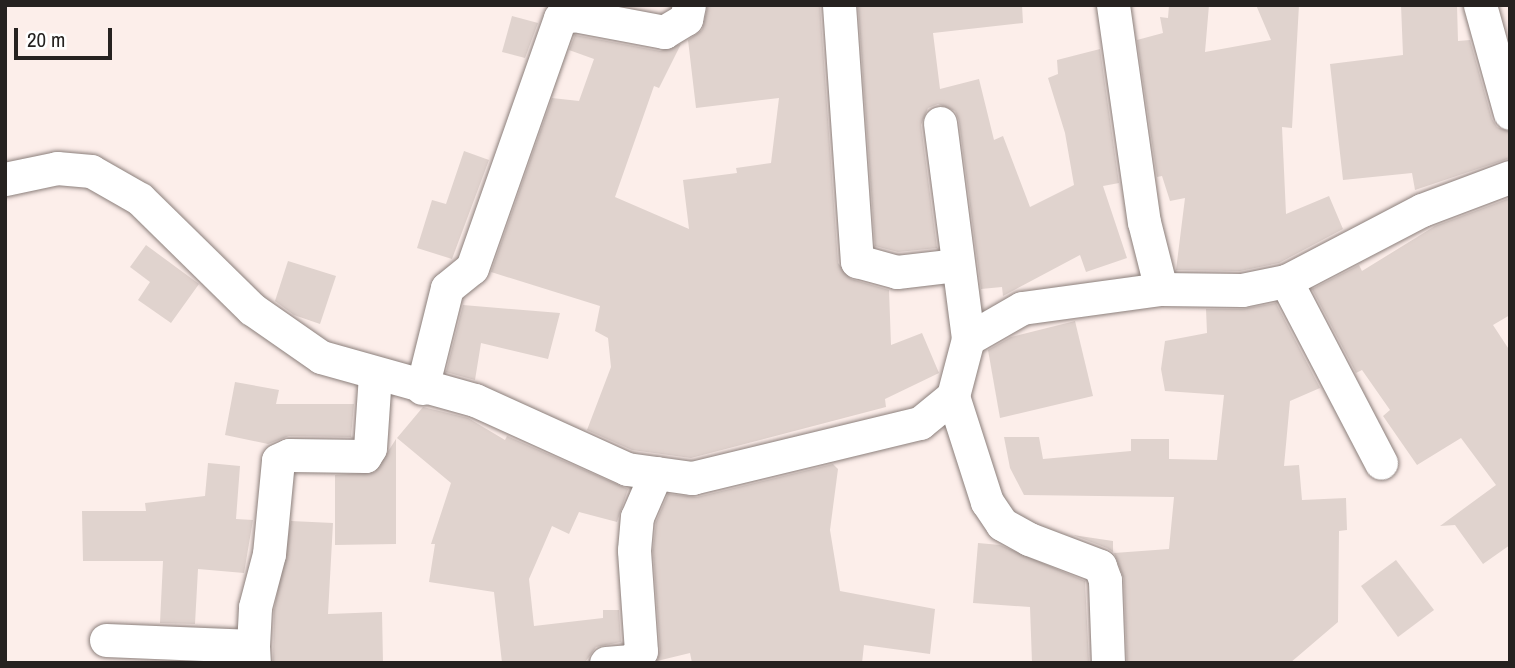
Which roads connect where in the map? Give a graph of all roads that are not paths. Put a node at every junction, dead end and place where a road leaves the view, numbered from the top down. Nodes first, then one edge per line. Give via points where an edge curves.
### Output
1 (689, 5) edge
2 (839, 5) edge
3 (1114, 5) edge
4 (1480, 5) edge
5 (1510, 113) edge
6 (940, 123) dead end
7 (1510, 177) edge
8 (5, 179) edge
9 (956, 265) junction
10 (1286, 281) junction
11 (1161, 289) junction
12 (968, 339) junction
13 (375, 375) junction
14 (422, 388) junction
15 (953, 396) junction
16 (1381, 463) dead end
17 (656, 473) junction
18 (107, 640) dead end
19 (253, 654) edge
20 (606, 663) edge
21 (1108, 663) edge

1 - 14 street via 686,19 664,32 574,15 560,18 472,268 447,288
2 - 9 street via 857,261 897,272
3 - 11 street via 1144,222
4 - 5 street
6 - 9 street
7 - 10 street via 1422,210
8 - 13 street via 57,169 91,171 140,199 252,309 321,357
9 - 12 street
10 - 11 street via 1242,290
10 - 16 street
11 - 12 street via 1022,308
12 - 15 street
13 - 14 street
13 - 19 street via 370,448 365,456 289,455 278,460 269,554 255,607
14 - 17 street via 475,400 627,469
15 - 17 street via 920,423 692,478
15 - 21 street via 983,492 1002,524 1029,539 1094,561 1104,573
17 - 20 street via 645,491 635,539 642,650 631,661
18 - 19 street

